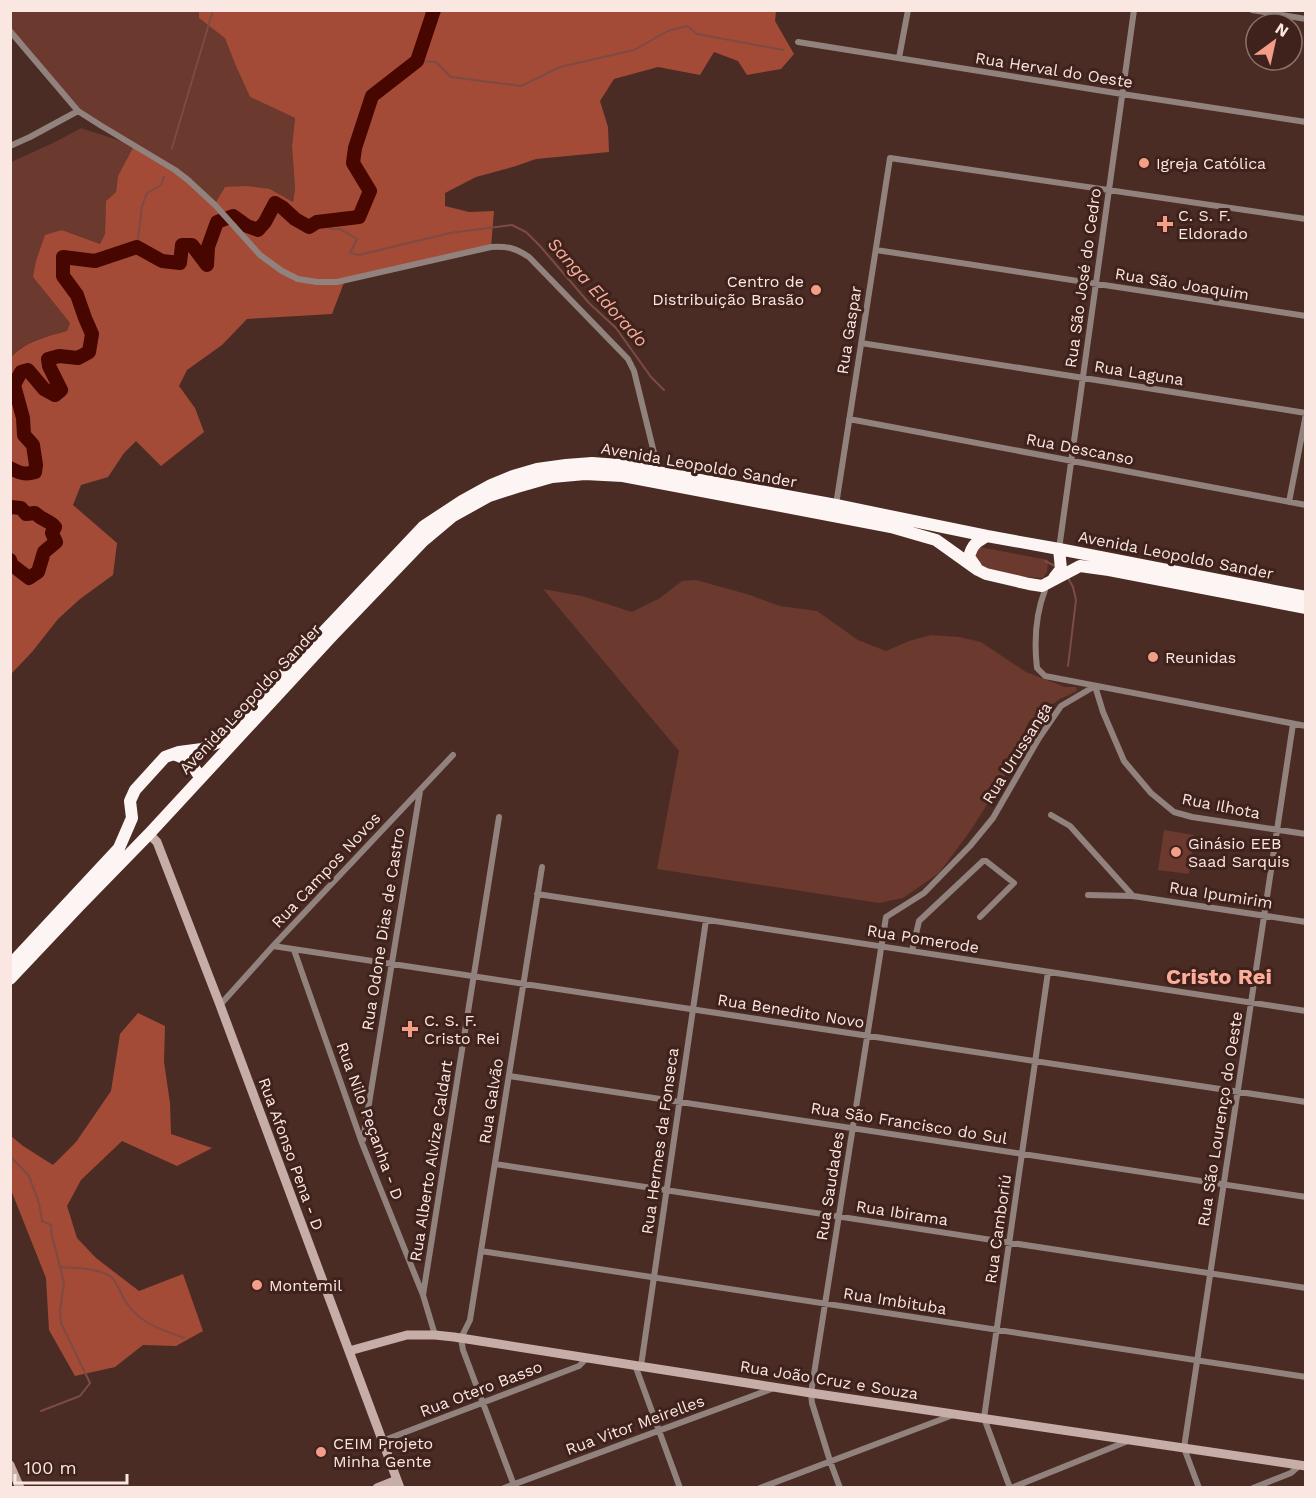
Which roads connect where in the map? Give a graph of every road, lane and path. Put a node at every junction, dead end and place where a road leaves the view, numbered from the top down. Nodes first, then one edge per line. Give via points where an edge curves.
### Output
1 (908, 10) edge
2 (1134, 10) edge
3 (1252, 10) edge
4 (1305, 19) edge
5 (10, 31) edge
6 (798, 42) dead end
7 (899, 58) junction
8 (1122, 94) junction
9 (78, 111) junction
10 (1305, 122) edge
11 (10, 146) edge
12 (1109, 190) junction
13 (1305, 219) edge
14 (876, 250) junction
15 (1095, 284) junction
16 (1305, 316) edge
17 (861, 344) junction
18 (1082, 378) junction
19 (1305, 414) edge
20 (849, 419) junction
21 (1070, 461) junction
22 (655, 471) junction
23 (1288, 502) junction
24 (836, 505) junction
25 (1305, 505) edge
26 (987, 536) junction
27 (1059, 549) junction
28 (978, 570) junction
29 (1053, 579) junction
30 (1042, 586) junction
31 (1305, 597) edge
32 (1305, 608) edge
33 (1095, 686) junction
34 (1293, 724) junction
35 (1305, 726) edge
36 (173, 754) junction
37 (453, 755) dead end
38 (200, 777) junction
39 (420, 791) junction
40 (1051, 815) dead end
41 (499, 817) dead end
42 (132, 818) junction
43 (1277, 830) junction
44 (148, 834) junction
45 (1305, 834) edge
46 (542, 867) dead end
47 (537, 894) junction
48 (1088, 895) dead end
49 (1133, 896) junction
50 (1264, 916) junction
51 (980, 917) dead end
52 (706, 920) junction
53 (1305, 922) edge
54 (273, 946) junction
55 (881, 946) junction
56 (294, 950) junction
57 (912, 951) junction
58 (391, 964) junction
59 (10, 965) edge
60 (1048, 972) junction
61 (474, 976) junction
62 (10, 979) edge
63 (524, 984) junction
64 (1251, 1003) junction
65 (220, 1005) junction
66 (693, 1010) junction
67 (1305, 1011) edge
68 (867, 1036) junction
69 (1035, 1061) junction
70 (509, 1076) junction
71 (1238, 1092) junction
72 (680, 1102) junction
73 (1305, 1102) edge
74 (853, 1128) junction
75 (362, 1143) junction
76 (1022, 1154) junction
77 (495, 1164) junction
78 (1224, 1185) junction
79 (667, 1191) junction
80 (1305, 1197) edge
81 (839, 1217) junction
82 (1009, 1243) junction
83 (481, 1251) junction
84 (1210, 1274) junction
85 (654, 1278) junction
86 (1305, 1288) edge
87 (423, 1295) junction
88 (825, 1304) junction
89 (997, 1330) junction
90 (435, 1335) junction
91 (461, 1338) junction
92 (349, 1351) junction
93 (587, 1358) junction
94 (1197, 1360) junction
95 (638, 1366) junction
96 (1305, 1377) edge
97 (775, 1388) junction
98 (812, 1393) junction
99 (483, 1402) junction
100 (956, 1414) junction
101 (984, 1418) junction
102 (659, 1430) junction
103 (1131, 1440) junction
104 (382, 1441) junction
105 (1184, 1448) junction
106 (830, 1461) junction
107 (10, 1465) edge
108 (1303, 1465) edge
109 (398, 1484) edge
110 (514, 1486) edge
111 (20, 1488) edge
112 (377, 1488) edge
113 (504, 1488) edge
114 (680, 1488) edge
115 (760, 1488) edge
116 (840, 1488) edge
117 (1011, 1488) edge
118 (1199, 1488) edge
119 (1252, 1488) edge

1 - 7 street
2 - 8 street, Rua São José do Cedro
3 - 4 street
5 - 9 street
6 - 7 street, Rua Herval do Oeste
7 - 8 street, Rua Herval do Oeste
8 - 10 street, Rua Herval do Oeste
8 - 12 street, Rua São José do Cedro
9 - 11 street
9 - 22 street via 175,170 215,205 260,255 298,279 337,282 491,247 516,249 529,257 628,359 656,461
12 - 13 street
12 - 14 street, Rua Gaspar via 890,158
12 - 15 street, Rua São José do Cedro
14 - 15 street, Rua São Joaquim
14 - 17 street, Rua Gaspar
15 - 16 street, Rua São Joaquim
15 - 18 street, Rua São José do Cedro
17 - 18 street, Rua Laguna
17 - 20 street, Rua Gaspar
18 - 19 street, Rua Laguna
18 - 21 street, Rua São José do Cedro
19 - 23 street
20 - 21 street, Rua Descanso
20 - 24 street, Rua Gaspar
21 - 23 street, Rua Descanso
21 - 27 street, Rua São José do Cedro
22 - 24 highway, Avenida Leopoldo Sander
22 - 36 highway, Avenida Leopoldo Sander via 592,463 537,469 491,485 462,501 424,526 219,742
23 - 25 street, Rua Descanso
24 - 26 highway, Avenida Leopoldo Sander
26 - 27 highway, Avenida Leopoldo Sander
26 - 28 highway via 977,541 969,556
27 - 29 highway via 1061,569
27 - 31 highway, Avenida Leopoldo Sander
28 - 30 highway, Avenida Leopoldo Sander
28 - 38 highway, Avenida Leopoldo Sander via 936,540 891,527 623,476 552,477 489,496 453,516 422,542
29 - 30 highway, Avenida Leopoldo Sander
29 - 32 highway, Avenida Leopoldo Sander via 1080,566
30 - 33 street via 1045,590 1036,623 1036,668 1054,679
33 - 34 street
33 - 43 street, Rua Ilhota via 1124,761 1151,794 1174,812 1192,818
33 - 55 street, Rua Urussanga via 1061,706 993,818 970,846 924,893 886,917
34 - 35 street
34 - 43 street, Rua São Lourenço do Oeste
36 - 38 highway via 190,762
36 - 42 highway, Avenida Leopoldo Sander via 135,790 130,801
37 - 39 street, Rua Campos Novos
38 - 44 highway, Avenida Leopoldo Sander
39 - 54 street, Rua Campos Novos
39 - 58 street, Rua Odone Dias de Castro
40 - 49 street via 1070,826
41 - 61 street, Rua Alberto Alvize Caldart
42 - 44 highway
42 - 59 highway, Avenida Leopoldo Sander via 119,848
43 - 45 street, Rua Ilhota
43 - 50 street, Rua São Lourenço do Oeste
44 - 62 highway, Avenida Leopoldo Sander
44 - 65 street, Rua Afonso Pena - D via 157,842
46 - 47 street, Rua Galvão
47 - 52 street, Rua Pomerode
47 - 63 street, Rua Galvão
48 - 49 street, Rua Ipumirim
49 - 50 street, Rua Ipumirim
50 - 53 street, Rua Ipumirim
50 - 64 street, Rua São Lourenço do Oeste
51 - 57 street via 1014,883 986,861 919,921
52 - 55 street, Rua Pomerode
52 - 66 street, Rua Hermes da Fonseca
54 - 56 street, Rua Benedito Novo
54 - 65 street, Rua Campos Novos
55 - 57 street, Rua Pomerode
55 - 68 street, Rua Saudades
56 - 58 street, Rua Benedito Novo
56 - 75 street, Rua Nilo Peçanha - D
57 - 60 street, Rua Pomerode
58 - 61 street, Rua Benedito Novo
58 - 75 street, Rua Odone Dias de Castro
60 - 64 street, Rua Pomerode
60 - 69 street, Rua Camboriú
61 - 63 street, Rua Benedito Novo
61 - 87 street, Rua Alberto Alvize Caldart
63 - 66 street, Rua Benedito Novo
63 - 70 street, Rua Galvão
64 - 67 street, Rua Pomerode
64 - 71 street, Rua São Lourenço do Oeste
65 - 92 street, Rua Afonso Pena - D
66 - 68 street, Rua Benedito Novo
66 - 72 street, Rua Hermes da Fonseca
68 - 69 street, Rua Benedito Novo
68 - 74 street, Rua Saudades
69 - 71 street, Rua Benedito Novo
69 - 76 street, Rua Camboriú
70 - 72 street, Rua São Francisco do Sul
70 - 77 street, Rua Galvão
71 - 73 street, Rua Benedito Novo
71 - 78 street, Rua São Lourenço do Oeste
72 - 74 street, Rua São Francisco do Sul
72 - 79 street, Rua Hermes da Fonseca
74 - 76 street, Rua São Francisco do Sul
74 - 81 street, Rua Saudades
75 - 87 street, Rua Nilo Peçanha - D
76 - 78 street, Rua São Francisco do Sul
76 - 82 street, Rua Camboriú
77 - 79 street, Rua Ibirama
77 - 83 street, Rua Galvão
78 - 80 street, Rua São Francisco do Sul
78 - 84 street, Rua São Lourenço do Oeste
79 - 81 street, Rua Ibirama
79 - 85 street, Rua Hermes da Fonseca
81 - 82 street, Rua Ibirama
81 - 88 street, Rua Saudades
82 - 84 street, Rua Ibirama
82 - 89 street, Rua Camboriú
83 - 85 street, Rua Imbituba
83 - 91 street, Rua Galvão via 470,1320
84 - 86 street, Rua Ibirama
84 - 94 street, Rua São Lourenço do Oeste
85 - 88 street, Rua Imbituba
85 - 95 street, Rua Hermes da Fonseca
87 - 90 street, Rua Nilo Peçanha - D
88 - 89 street, Rua Imbituba
88 - 98 street, Rua Saudades
89 - 94 street, Rua Imbituba
89 - 101 street, Rua Camboriú
90 - 91 street, Rua João Cruz e Souza
90 - 92 street, Rua João Cruz e Souza via 407,1335
91 - 93 street, Rua João Cruz e Souza
91 - 99 street
92 - 104 street, Rua Afonso Pena - D
93 - 95 street, Rua João Cruz e Souza
93 - 99 street, Rua Otero Basso via 579,1366
94 - 96 street, Rua Imbituba
94 - 105 street, Rua São Lourenço do Oeste
95 - 97 street, Rua João Cruz e Souza
95 - 102 street, Rua Hermes da Fonseca
97 - 98 street, Rua João Cruz e Souza
97 - 102 street, Rua Vitor Meirelles
98 - 100 street, Rua João Cruz e Souza
98 - 106 street, Rua Saudades
99 - 104 street, Rua Otero Basso
99 - 110 street
100 - 101 street, Rua João Cruz e Souza
100 - 106 street
101 - 103 street, Rua João Cruz e Souza
101 - 117 street
102 - 110 street, Rua Vitor Meirelles
102 - 114 street, Rua Hermes da Fonseca
103 - 105 street, Rua João Cruz e Souza
103 - 117 street
104 - 109 street, Rua Afonso Pena - D
105 - 108 street, Rua João Cruz e Souza
105 - 118 street
106 - 115 street
106 - 116 street, Rua Saudades
107 - 111 street
108 - 119 street
109 - 112 street
110 - 113 street, Rua Vitor Meirelles

